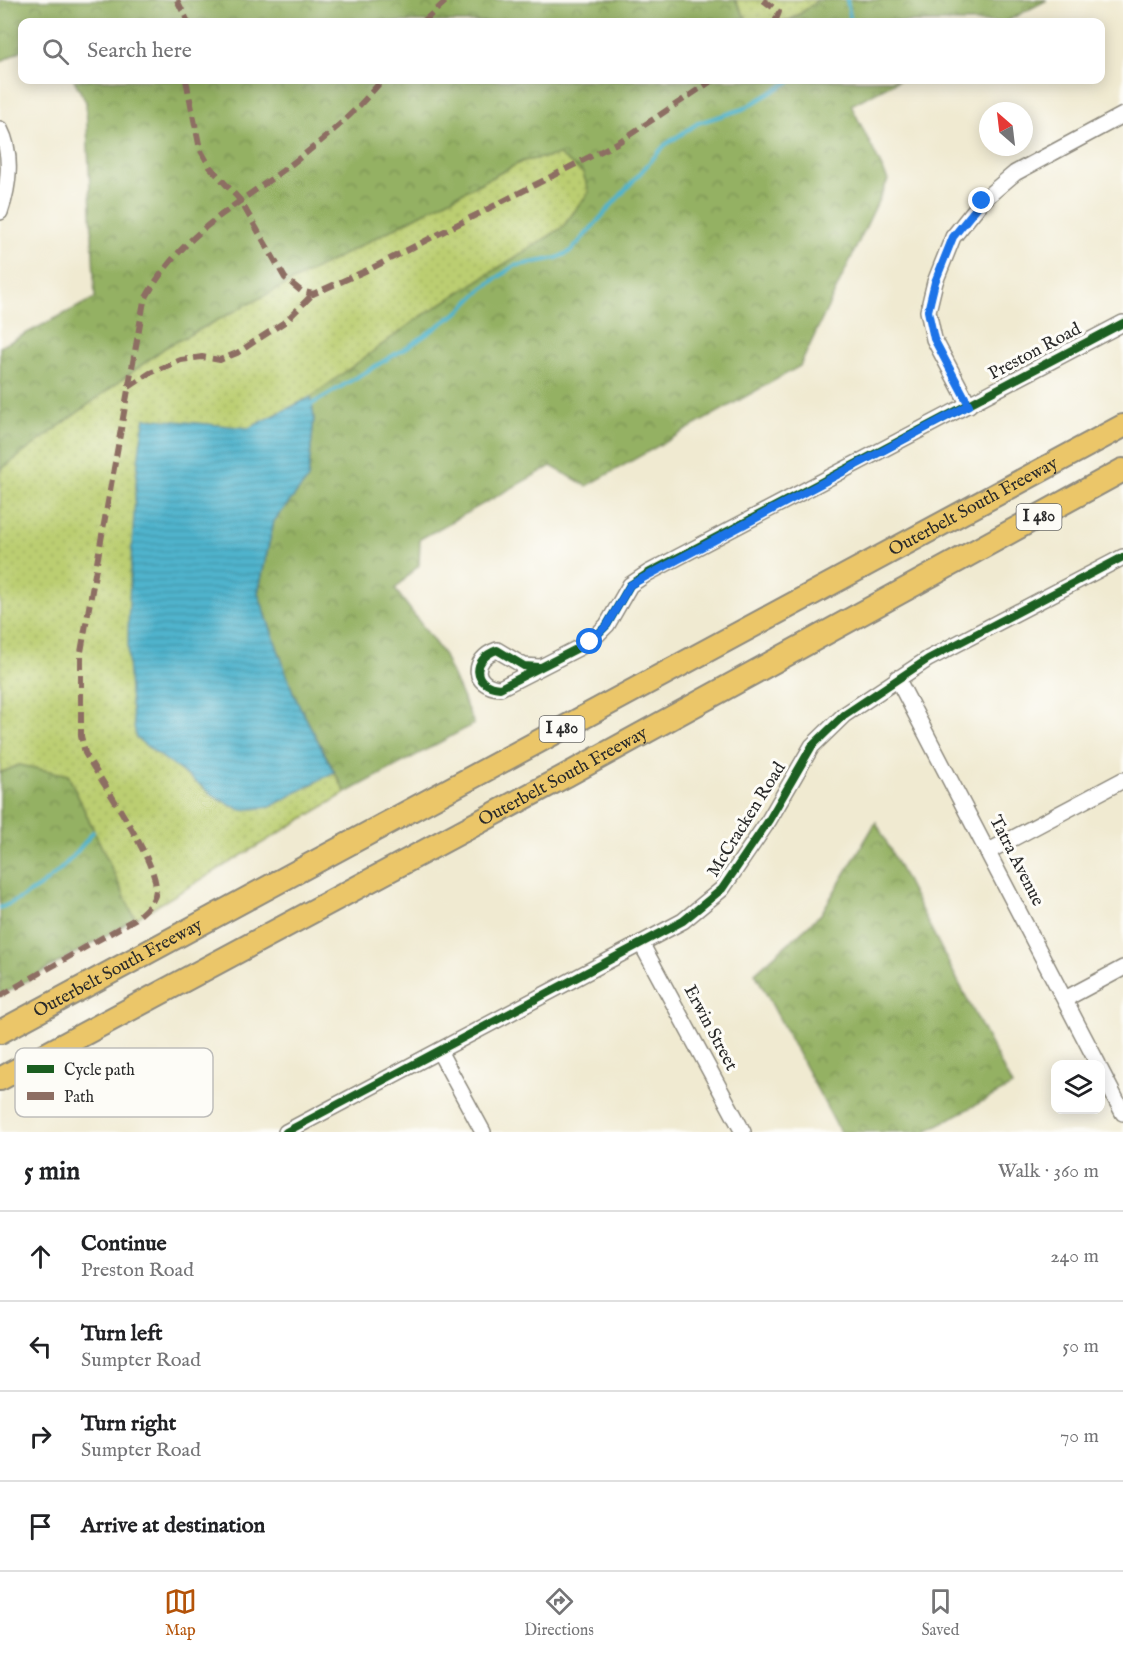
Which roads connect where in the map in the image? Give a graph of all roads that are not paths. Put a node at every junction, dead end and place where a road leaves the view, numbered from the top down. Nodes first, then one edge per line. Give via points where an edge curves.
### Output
1 (1123, 115) edge
2 (3, 135) edge
3 (0, 212) edge
4 (1123, 323) edge
5 (969, 405) junction
6 (1123, 426) edge
7 (1123, 470) edge
8 (1123, 480) edge
9 (1123, 557) edge
10 (955, 564) junction
11 (539, 668) dead end
12 (897, 678) junction
13 (1123, 780) edge
14 (989, 851) junction
15 (641, 943) junction
16 (1123, 968) edge
17 (1065, 999) junction
18 (0, 1032) edge
19 (57, 1048) edge
20 (439, 1051) junction
21 (1096, 1060) edge
22 (15, 1071) edge
23 (1105, 1077) edge
24 (0, 1079) edge
25 (1123, 1113) edge
26 (296, 1130) edge
27 (483, 1132) edge
28 (743, 1132) edge

1 - 5 street via 1015,173 982,201 953,237 928,311 934,339
2 - 3 street via 8,168 7,192
4 - 5 street, Preston Road
5 - 11 street, Preston Road via 648,573 630,585 595,638
6 - 18 highway, Outerbelt South Freeway / I 480
7 - 10 highway, Outerbelt South Freeway / I 480
8 - 10 highway
9 - 12 street, McCracken Road
10 - 19 highway, Outerbelt South Freeway / I 480
12 - 14 street, Tatra Avenue
12 - 15 street, McCracken Road via 844,715 812,746 723,889 683,921
13 - 14 street
14 - 17 street, Tatra Avenue
15 - 20 street, McCracken Road
15 - 28 street, Erwin Street
16 - 17 street
17 - 21 street, Tatra Avenue
20 - 26 street, McCracken Road
20 - 27 street
22 - 24 highway, Outerbelt South Freeway / I 480
23 - 25 street

